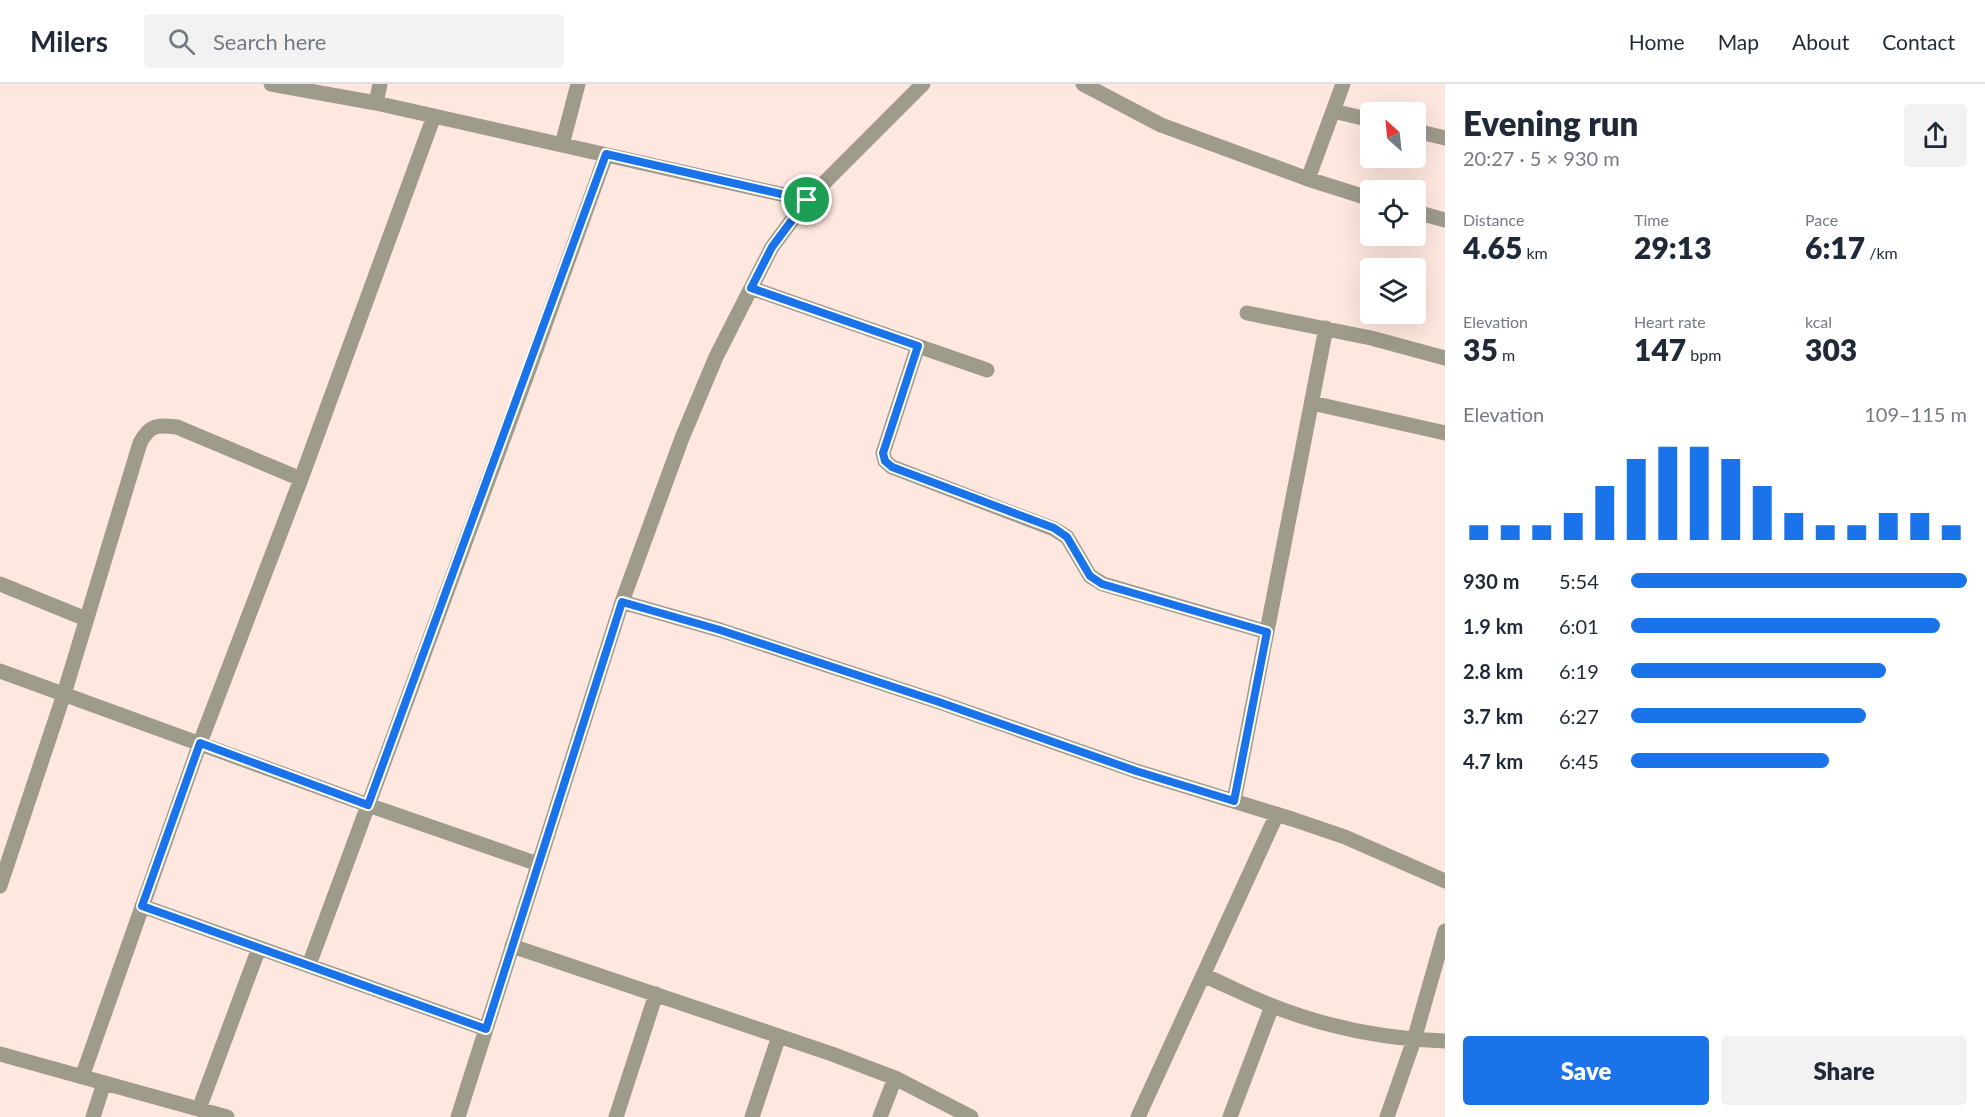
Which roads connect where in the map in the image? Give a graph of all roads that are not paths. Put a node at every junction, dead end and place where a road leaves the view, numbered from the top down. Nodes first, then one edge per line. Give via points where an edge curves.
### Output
1 (271, 84) edge
2 (380, 84) edge
3 (578, 84) edge
4 (923, 84) edge
5 (1083, 84) edge
6 (1343, 84) edge
7 (376, 103) junction
8 (1333, 111) junction
9 (434, 116) junction
10 (1360, 117) edge
11 (1426, 133) edge
12 (1445, 138) edge
13 (562, 145) junction
14 (606, 154) junction
15 (1308, 179) junction
16 (1360, 196) edge
17 (807, 200) junction
18 (1426, 215) edge
19 (1445, 220) edge
20 (751, 288) junction
21 (1247, 313) dead end
22 (1326, 328) junction
23 (918, 346) junction
24 (1445, 358) edge
25 (987, 370) dead end
26 (1312, 403) junction
27 (1445, 433) edge
28 (301, 479) junction
29 (0, 584) edge
30 (622, 602) junction
31 (86, 619) junction
32 (1267, 632) junction
33 (0, 671) edge
34 (64, 694) junction
35 (200, 743) junction
36 (1234, 801) junction
37 (368, 805) junction
38 (1277, 814) junction
39 (538, 864) junction
40 (1445, 881) edge
41 (0, 886) edge
42 (142, 906) junction
43 (1445, 931) edge
44 (512, 946) junction
45 (259, 948) junction
46 (309, 965) junction
47 (1203, 975) junction
48 (656, 994) junction
49 (1272, 1006) junction
50 (486, 1029) junction
51 (779, 1036) junction
52 (1414, 1040) junction
53 (1445, 1041) edge
54 (0, 1054) edge
55 (82, 1077) junction
56 (895, 1078) junction
57 (104, 1083) junction
58 (199, 1109) junction
59 (93, 1117) edge
60 (227, 1117) edge
61 (458, 1117) edge
62 (616, 1117) edge
63 (752, 1117) edge
64 (880, 1117) edge
65 (971, 1117) edge
66 (1138, 1117) edge
67 (1230, 1117) edge
68 (1387, 1117) edge

1 - 7 street
2 - 7 street
3 - 13 street
4 - 17 street
5 - 15 street via 1161,125
6 - 8 street
7 - 9 street
8 - 10 street
8 - 15 street
9 - 13 street
9 - 28 street
11 - 12 street
13 - 14 street
14 - 17 street
14 - 37 street
15 - 16 street
17 - 20 street via 772,247
18 - 19 street
20 - 23 street
20 - 30 street via 716,357
21 - 22 street
22 - 24 street
22 - 26 street
23 - 25 street
23 - 32 street via 883,453 892,467 1054,528 1067,537 1090,576 1102,584
26 - 27 street
26 - 32 street
28 - 31 street via 177,428 150,428 140,443
28 - 35 street
29 - 31 street
30 - 36 street via 720,630
30 - 39 street
31 - 34 street
32 - 36 street
33 - 34 street
34 - 35 street
34 - 41 street
35 - 37 street
35 - 42 street
36 - 38 street
37 - 39 street
37 - 46 street
38 - 40 street via 1345,837
38 - 47 street
39 - 44 street
42 - 45 street
42 - 55 street
43 - 52 street
44 - 48 street
44 - 50 street
45 - 46 street
45 - 58 street
46 - 50 street
47 - 49 street
47 - 66 street
48 - 51 street
48 - 62 street
49 - 52 street via 1335,1025
49 - 67 street
50 - 61 street
51 - 56 street
51 - 63 street
52 - 53 street
52 - 68 street
54 - 55 street
55 - 57 street
56 - 64 street
56 - 65 street
57 - 58 street
57 - 59 street
58 - 60 street

